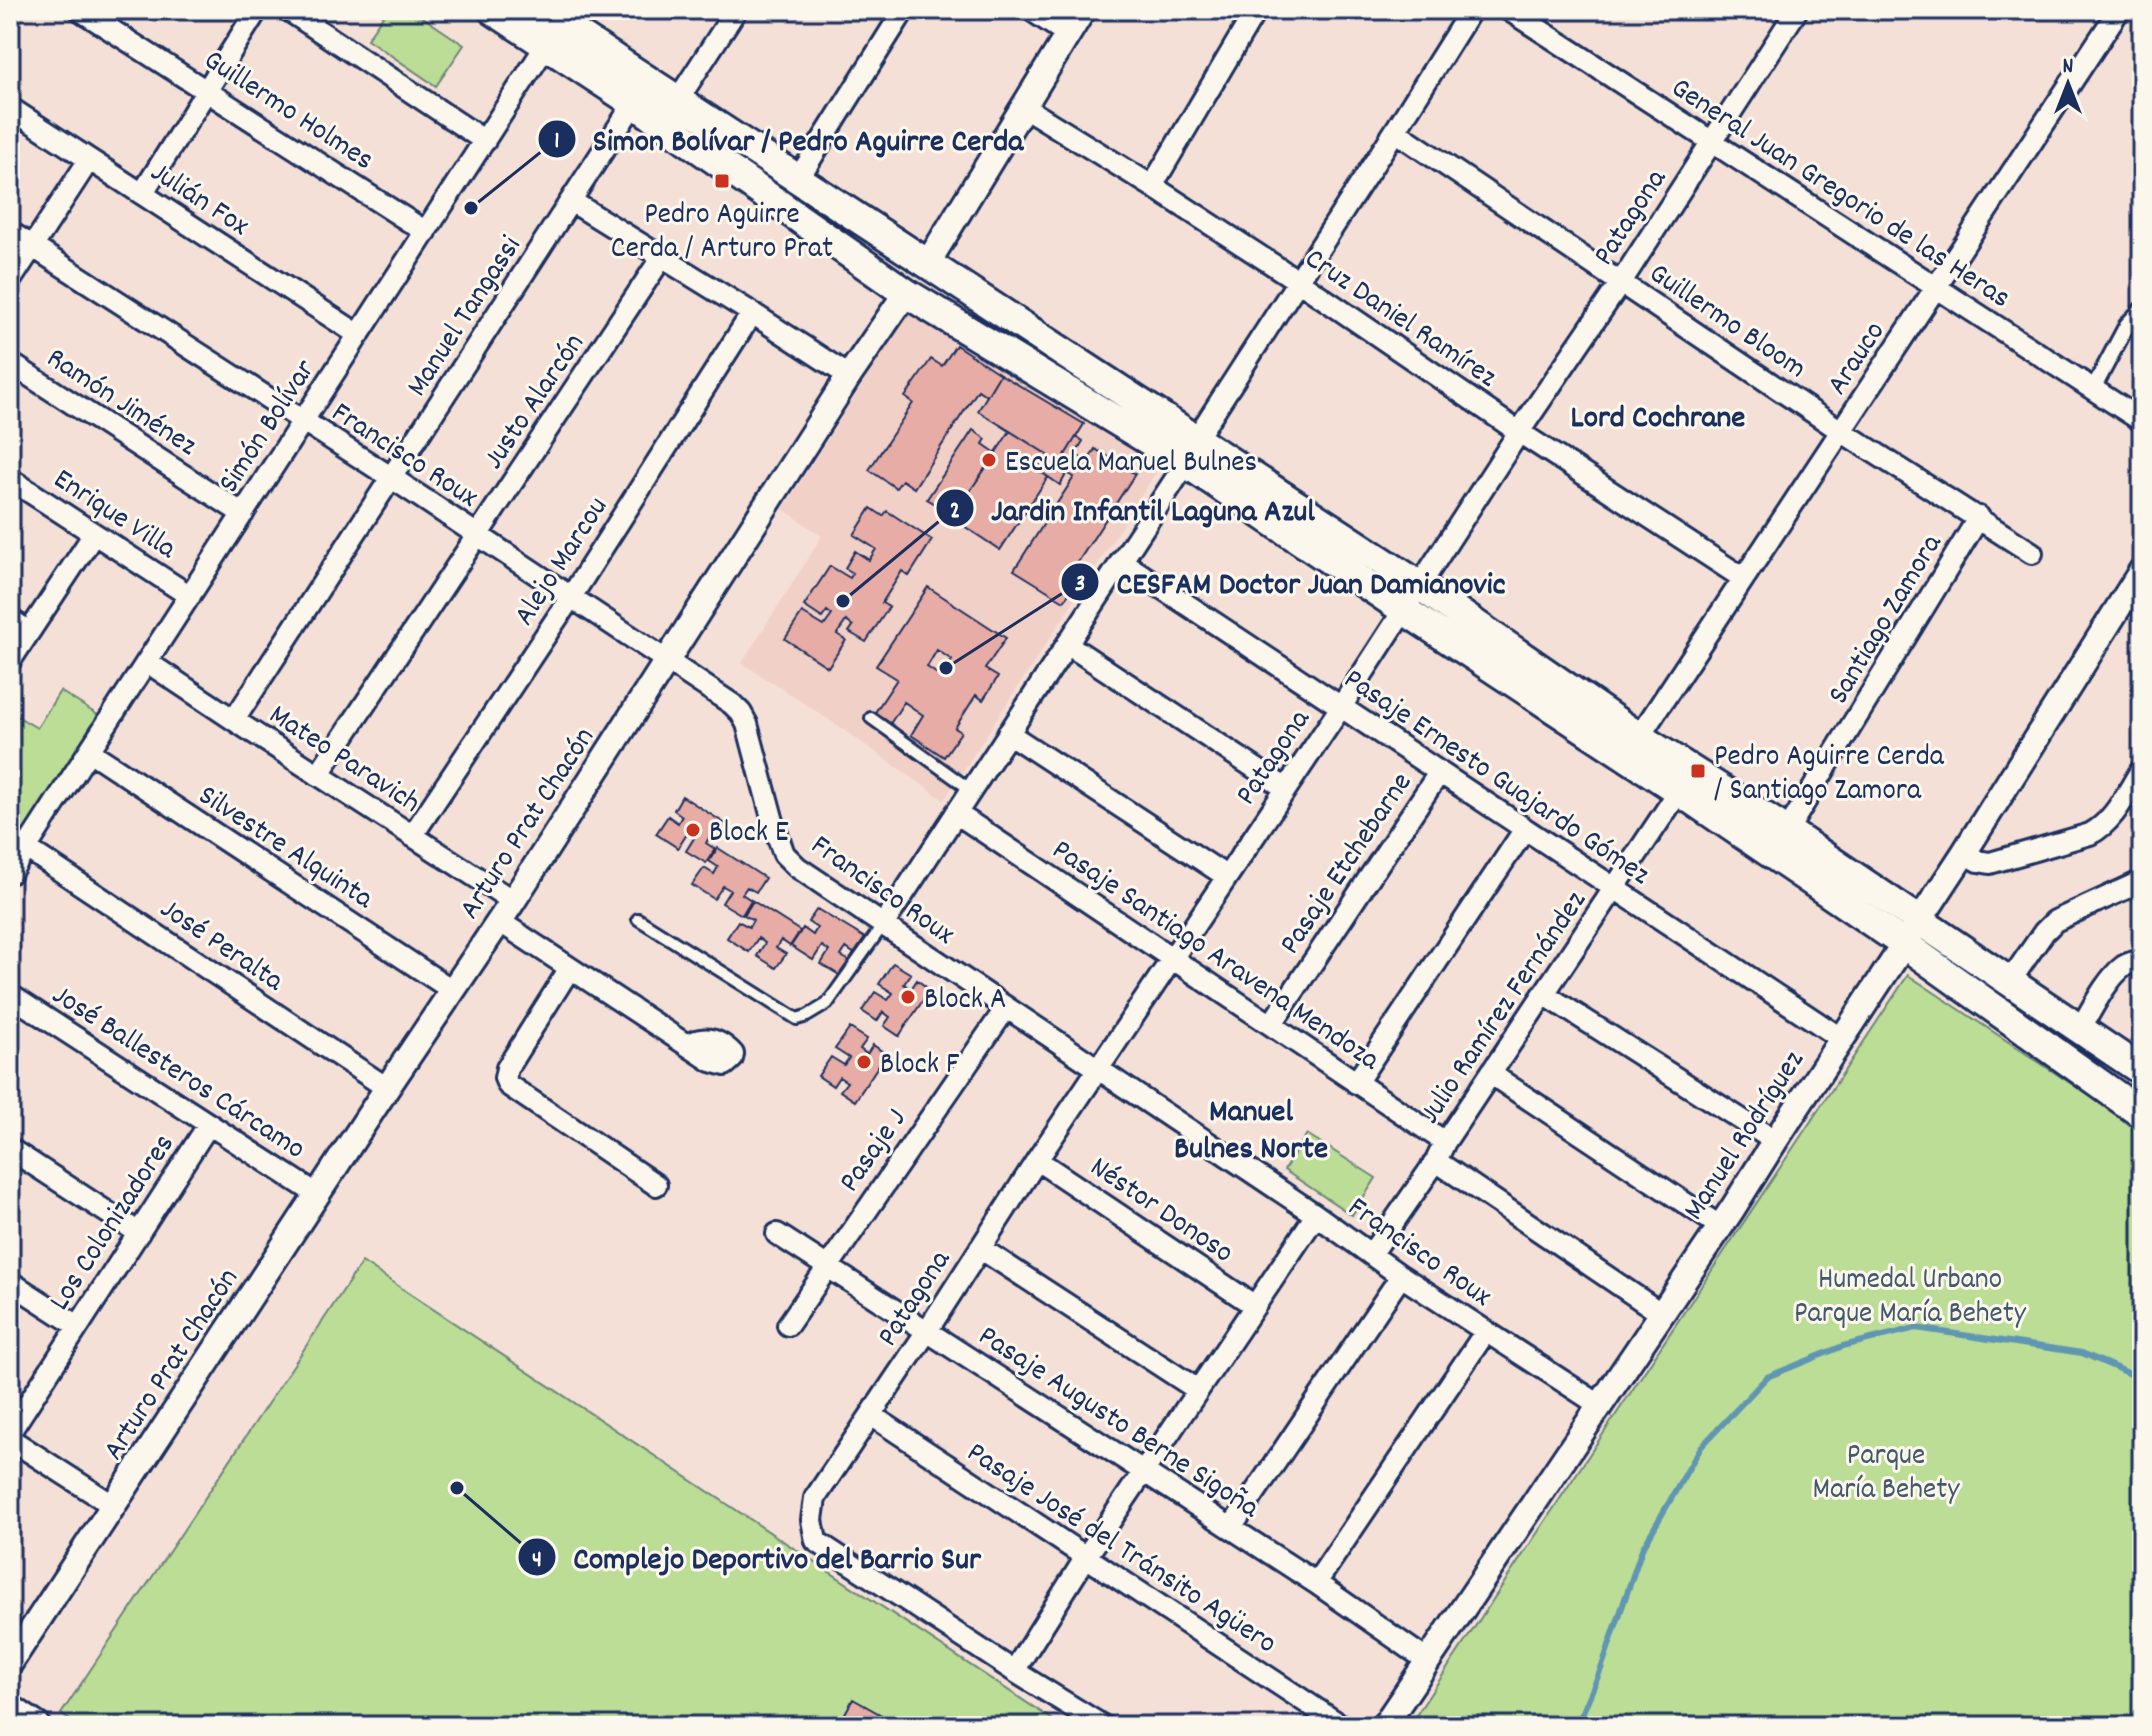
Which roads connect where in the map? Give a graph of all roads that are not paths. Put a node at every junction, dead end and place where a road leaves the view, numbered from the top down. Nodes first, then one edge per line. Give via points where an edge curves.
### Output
1 (80, 10) edge
2 (257, 10) edge
3 (288, 10) edge
4 (493, 10) edge
5 (736, 10) edge
6 (904, 10) edge
7 (1031, 10) edge
8 (1083, 10) edge
9 (1256, 10) edge
10 (1471, 10) edge
11 (1509, 10) edge
12 (1797, 10) edge
13 (2119, 10) edge
14 (554, 22) edge
15 (1067, 34) junction
16 (207, 90) junction
17 (677, 101) junction
18 (634, 103) junction
19 (1024, 107) junction
20 (10, 108) edge
21 (1395, 131) junction
22 (485, 141) junction
23 (1712, 142) junction
24 (89, 160) junction
25 (798, 179) junction
26 (1152, 186) junction
27 (142, 194) junction
28 (571, 201) junction
29 (10, 232) edge
30 (426, 232) junction
31 (33, 247) junction
32 (662, 257) junction
33 (927, 264) junction
34 (10, 281) edge
35 (1298, 281) junction
36 (1621, 282) junction
37 (1935, 287) junction
38 (906, 293) junction
39 (2142, 309) edge
40 (752, 313) junction
41 (359, 335) junction
42 (10, 363) edge
43 (849, 376) junction
44 (2093, 389) junction
45 (2142, 421) edge
46 (303, 422) junction
47 (1841, 431) junction
48 (1519, 432) junction
49 (1191, 451) junction
50 (392, 478) junction
51 (10, 479) edge
52 (243, 514) junction
53 (1979, 517) junction
54 (94, 534) junction
55 (478, 535) junction
56 (2032, 553) dead end
57 (1121, 561) junction
58 (2142, 570) edge
59 (1743, 578) junction
60 (1420, 586) junction
61 (190, 596) junction
62 (571, 597) junction
63 (1404, 610) junction
64 (10, 619) edge
65 (29, 632) junction
66 (1067, 644) junction
67 (10, 661) edge
68 (667, 661) junction
69 (147, 662) junction
70 (1341, 707) junction
71 (871, 718) dead end
72 (234, 720) junction
73 (1008, 733) junction
74 (1639, 737) junction
75 (89, 751) junction
76 (2142, 769) edge
77 (1439, 773) junction
78 (318, 775) junction
79 (1285, 788) junction
80 (971, 790) junction
81 (1679, 791) junction
82 (956, 813) junction
83 (1525, 829) junction
84 (1787, 831) junction
85 (412, 836) junction
86 (26, 848) junction
87 (1964, 853) junction
88 (10, 873) edge
89 (1226, 876) junction
90 (2142, 881) edge
91 (1614, 889) junction
92 (513, 901) junction
93 (638, 919) dead end
94 (499, 921) junction
95 (1920, 921) junction
96 (883, 925) junction
97 (1904, 944) junction
98 (1172, 959) junction
99 (2142, 960) edge
100 (570, 968) junction
101 (2010, 981) junction
102 (452, 990) junction
103 (1544, 994) junction
104 (10, 995) edge
105 (1006, 1008) junction
106 (1271, 1025) junction
107 (2080, 1029) junction
108 (1842, 1039) junction
109 (687, 1045) dead end
110 (1099, 1069) junction
111 (2142, 1071) edge
112 (1491, 1074) junction
113 (1356, 1083) junction
114 (387, 1088) junction
115 (2142, 1114) edge
116 (209, 1124) junction
117 (1775, 1141) junction
118 (10, 1149) edge
119 (1440, 1152) junction
120 (1037, 1160) junction
121 (656, 1185) dead end
122 (318, 1195) junction
123 (1316, 1215) junction
124 (1721, 1227) junction
125 (139, 1233) junction
126 (777, 1234) dead end
127 (980, 1248) junction
128 (1372, 1253) junction
129 (827, 1266) junction
130 (1401, 1276) junction
131 (10, 1282) edge
132 (1255, 1306) junction
133 (1662, 1314) junction
134 (788, 1325) dead end
135 (78, 1326) junction
136 (927, 1331) junction
137 (1486, 1331) junction
138 (1198, 1390) junction
139 (1601, 1406) junction
140 (871, 1415) junction
141 (11, 1428) edge
142 (1144, 1470) junction
143 (114, 1506) junction
144 (1231, 1528) junction
145 (1086, 1557) junction
146 (1316, 1583) junction
147 (1428, 1661) junction
148 (10, 1663) edge
149 (1014, 1671) junction
150 (10, 1707) edge
151 (38, 1726) edge
152 (1103, 1726) edge
153 (1342, 1726) edge
154 (1384, 1726) edge

1 - 16 street, Guillermo Holmes
2 - 16 street
3 - 22 street
4 - 14 main road
5 - 17 street
6 - 25 street
7 - 15 street
8 - 15 street, Arturo Prat Chacón
9 - 26 street
10 - 21 street
11 - 23 street, General Juan Gregorio de las Heras
12 - 23 street, Patagona
13 - 37 street, Arauco
14 - 17 main road
14 - 18 main road
14 - 22 street, Simón Bolívar
15 - 19 street, Arturo Prat Chacón
16 - 27 street
16 - 30 street, Guillermo Holmes
17 - 25 main road
18 - 28 street, Manuel Tangassi
18 - 38 main road
19 - 26 street, Cruz Daniel Ramírez
19 - 33 street, Arturo Prat Chacón
20 - 24 street, Julián Fox
21 - 35 street
21 - 36 street, Guillermo Bloom
22 - 30 street, Simón Bolívar
23 - 36 street, Patagona
23 - 37 street, General Juan Gregorio de las Heras
24 - 27 street, Julián Fox
24 - 31 street
25 - 33 main road
26 - 35 street, Cruz Daniel Ramírez
27 - 41 street, Julián Fox
28 - 32 street
28 - 50 street, Manuel Tangassi
29 - 31 street, Francisco Roux
30 - 41 street, Simón Bolívar
31 - 34 street
31 - 46 street, Francisco Roux
32 - 40 street
32 - 55 street, Justo Alarcón
33 - 38 street, Arturo Prat Chacón
33 - 49 main road
35 - 48 street, Cruz Daniel Ramírez
35 - 49 street
36 - 47 street, Guillermo Bloom
36 - 48 street, Patagona
37 - 44 street, General Juan Gregorio de las Heras
37 - 47 street, Arauco
38 - 43 street, Arturo Prat Chacón
38 - 49 main road
39 - 44 street via 2127,325
40 - 43 street
40 - 62 street, Alejo Marcou
41 - 46 street, Simón Bolívar
42 - 52 street, Ramón Jiménez
43 - 68 street, Arturo Prat Chacón
44 - 45 street, General Juan Gregorio de las Heras
46 - 50 street, Francisco Roux
46 - 52 street, Simón Bolívar
47 - 53 street, Guillermo Bloom
47 - 59 street, Arauco
48 - 59 street, Cruz Daniel Ramírez
48 - 60 street, Patagona
49 - 57 street
49 - 60 main road
49 - 63 main road
50 - 55 street, Francisco Roux
50 - 72 street, Manuel Tangassi
51 - 54 street, Enrique Villa
52 - 61 street, Simón Bolívar
53 - 56 street, Guillermo Bloom
53 - 84 street, Santiago Zamora
54 - 61 street, Enrique Villa
54 - 65 street
55 - 62 street, Francisco Roux
55 - 78 street, Justo Alarcón
57 - 66 street
57 - 70 street, Pasaje Ernesto Guajardo Gómez
58 - 87 street, Manuel Rodríguez
59 - 74 street, Arauco
60 - 63 street, Patagona
60 - 74 main road
61 - 69 street, Simón Bolívar
62 - 68 street, Francisco Roux
62 - 85 street, Alejo Marcou
63 - 70 street, Patagona
63 - 81 main road
64 - 65 street
65 - 67 street
66 - 73 street
66 - 79 street
68 - 92 street, Arturo Prat Chacón
68 - 96 street, Francisco Roux via 741,713 784,854
69 - 72 street, Mateo Paravich
69 - 75 street, Simón Bolívar
70 - 77 street, Pasaje Ernesto Guajardo Gómez
70 - 79 street, Patagona
71 - 80 lane
72 - 78 street, Mateo Paravich
73 - 80 street
73 - 89 street
74 - 84 main road
75 - 86 street, Simón Bolívar
75 - 102 street, Silvestre Alquinta
76 - 87 street via 2101,829 1990,863
77 - 83 street, Pasaje Ernesto Guajardo Gómez
77 - 106 street, Pasaje Etchebarne
78 - 85 street, Mateo Paravich
79 - 89 street, Patagona
80 - 82 street
81 - 91 street, Julio Ramírez Fernández
81 - 97 main road
82 - 96 street
82 - 98 street, Pasaje Santiago Aravena Mendoza
83 - 91 street, Pasaje Ernesto Guajardo Gómez
83 - 113 street
84 - 95 main road
85 - 92 street, Mateo Paravich
86 - 88 street, Simón Bolívar
86 - 114 street, José Peralta
87 - 95 street, Manuel Rodríguez
89 - 98 street, Patagona
90 - 101 street via 2055,921
91 - 103 street, Julio Ramírez Fernández
91 - 108 street, Pasaje Ernesto Guajardo Gómez
92 - 94 street, Arturo Prat Chacón
93 - 96 lane via 797,1019 827,1004
94 - 100 street
94 - 102 street, Arturo Prat Chacón
95 - 97 street, Manuel Rodríguez
95 - 101 main road
96 - 105 street, Francisco Roux
97 - 108 street, Manuel Rodríguez
97 - 115 main road
98 - 106 street, Pasaje Santiago Aravena Mendoza
98 - 110 street, Patagona
99 - 107 street via 2117,973
100 - 109 street
100 - 121 street via 505,1078
101 - 107 main road
102 - 114 street, Arturo Prat Chacón
103 - 112 street, Julio Ramírez Fernández
103 - 117 street
104 - 116 street, José Ballesteros Cárcamo
105 - 110 street, Francisco Roux
105 - 129 street, Pasaje J
106 - 113 street, Pasaje Santiago Aravena Mendoza
107 - 111 main road
108 - 117 street, Manuel Rodríguez
110 - 120 street, Patagona
110 - 123 street, Francisco Roux
112 - 119 street, Julio Ramírez Fernández
112 - 124 street
113 - 119 street, Pasaje Santiago Aravena Mendoza
114 - 122 street, Arturo Prat Chacón
116 - 122 street, José Ballesteros Cárcamo
116 - 125 street, Los Colonizadores
117 - 124 street, Manuel Rodríguez
118 - 125 street
119 - 128 street, Julio Ramírez Fernández
119 - 133 street, Pasaje Santiago Aravena Mendoza
120 - 127 street, Patagona
120 - 132 street, Néstor Donoso
122 - 143 street, Arturo Prat Chacón
123 - 128 street, Francisco Roux
123 - 132 street
124 - 133 street, Manuel Rodríguez
125 - 135 street, Los Colonizadores
126 - 129 street, Pasaje Augusto Berne Sigoña
127 - 136 street, Patagona
127 - 138 street
128 - 130 street, Francisco Roux
129 - 134 street, Pasaje J
129 - 136 street, Pasaje Augusto Berne Sigoña
130 - 137 street, Francisco Roux
130 - 144 street
131 - 135 street
132 - 138 street
133 - 139 street, Manuel Rodríguez
135 - 141 street, Los Colonizadores
136 - 140 street, Patagona
136 - 142 street, Pasaje Augusto Berne Sigoña
137 - 139 street, Francisco Roux
137 - 146 street
138 - 142 street
139 - 147 street, Manuel Rodríguez
140 - 145 street, Pasaje José del Tránsito Agüero
140 - 149 street, Patagona via 815,1498 816,1541
141 - 143 street
142 - 144 street, Pasaje Augusto Berne Sigoña
142 - 145 street
143 - 148 street, Arturo Prat Chacón
144 - 146 street, Pasaje Augusto Berne Sigoña
145 - 149 street
145 - 153 street, Pasaje José del Tránsito Agüero
146 - 147 street, Pasaje Augusto Berne Sigoña
147 - 154 street, Manuel Rodríguez
149 - 152 street
150 - 151 street

